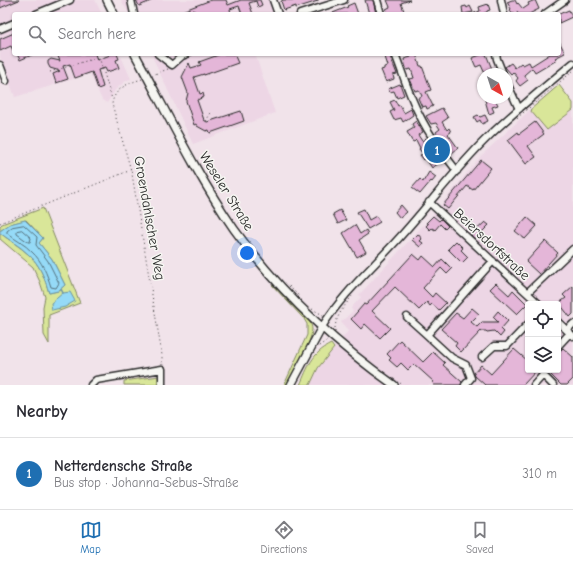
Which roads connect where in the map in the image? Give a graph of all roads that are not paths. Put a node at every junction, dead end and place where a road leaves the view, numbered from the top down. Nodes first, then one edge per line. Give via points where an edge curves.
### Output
1 (70, 0) edge
2 (107, 0) edge
3 (131, 0) edge
4 (273, 0) edge
5 (344, 0) edge
6 (377, 0) edge
7 (501, 0) edge
8 (565, 0) edge
9 (41, 12) edge
10 (113, 12) edge
11 (134, 12) edge
12 (277, 12) edge
13 (306, 12) edge
14 (381, 12) edge
15 (504, 12) edge
16 (548, 12) edge
17 (12, 24) edge
18 (0, 29) edge
19 (136, 56) edge
20 (161, 56) edge
21 (182, 56) edge
22 (397, 56) edge
23 (496, 56) edge
24 (573, 63) edge
25 (0, 64) edge
26 (500, 68) edge
27 (6, 82) dead end
28 (513, 96) edge
29 (520, 112) junction
30 (457, 171) junction
31 (430, 202) junction
32 (573, 250) edge
33 (493, 261) junction
34 (527, 293) junction
35 (536, 301) edge
36 (407, 317) dead end
37 (573, 324) edge
38 (561, 325) edge
39 (322, 327) junction
40 (525, 327) edge
41 (570, 333) edge
42 (427, 335) junction
43 (561, 343) edge
44 (482, 357) dead end
45 (542, 373) edge
46 (91, 385) edge
47 (162, 385) edge
48 (291, 385) edge
49 (394, 385) edge
50 (465, 385) edge
51 (534, 385) edge
52 (553, 385) edge

1 - 9 street
2 - 10 main road
3 - 11 street
4 - 12 street
5 - 13 street
6 - 14 street
7 - 15 street
8 - 16 street
17 - 18 street
19 - 39 main road, Weseler Straße via 150,76 208,188 234,228 284,290
20 - 21 street via 172,64
22 - 30 street via 419,116
23 - 26 street
24 - 29 street
25 - 27 street
28 - 29 street
29 - 30 street via 488,137
30 - 31 street
31 - 33 street, Beiersdorfstraße
31 - 39 street via 344,297
32 - 34 street
33 - 34 street, Beiersdorfstraße
33 - 42 street
34 - 35 street, Beiersdorfstraße
36 - 42 street
37 - 41 street
38 - 41 street
39 - 48 main road
39 - 49 main road, Weseler Straße via 359,360
40 - 44 street via 507,346 494,346
41 - 43 street
42 - 50 street via 452,358 466,365 471,378
45 - 51 street
45 - 52 street
46 - 47 street via 96,380 162,369

